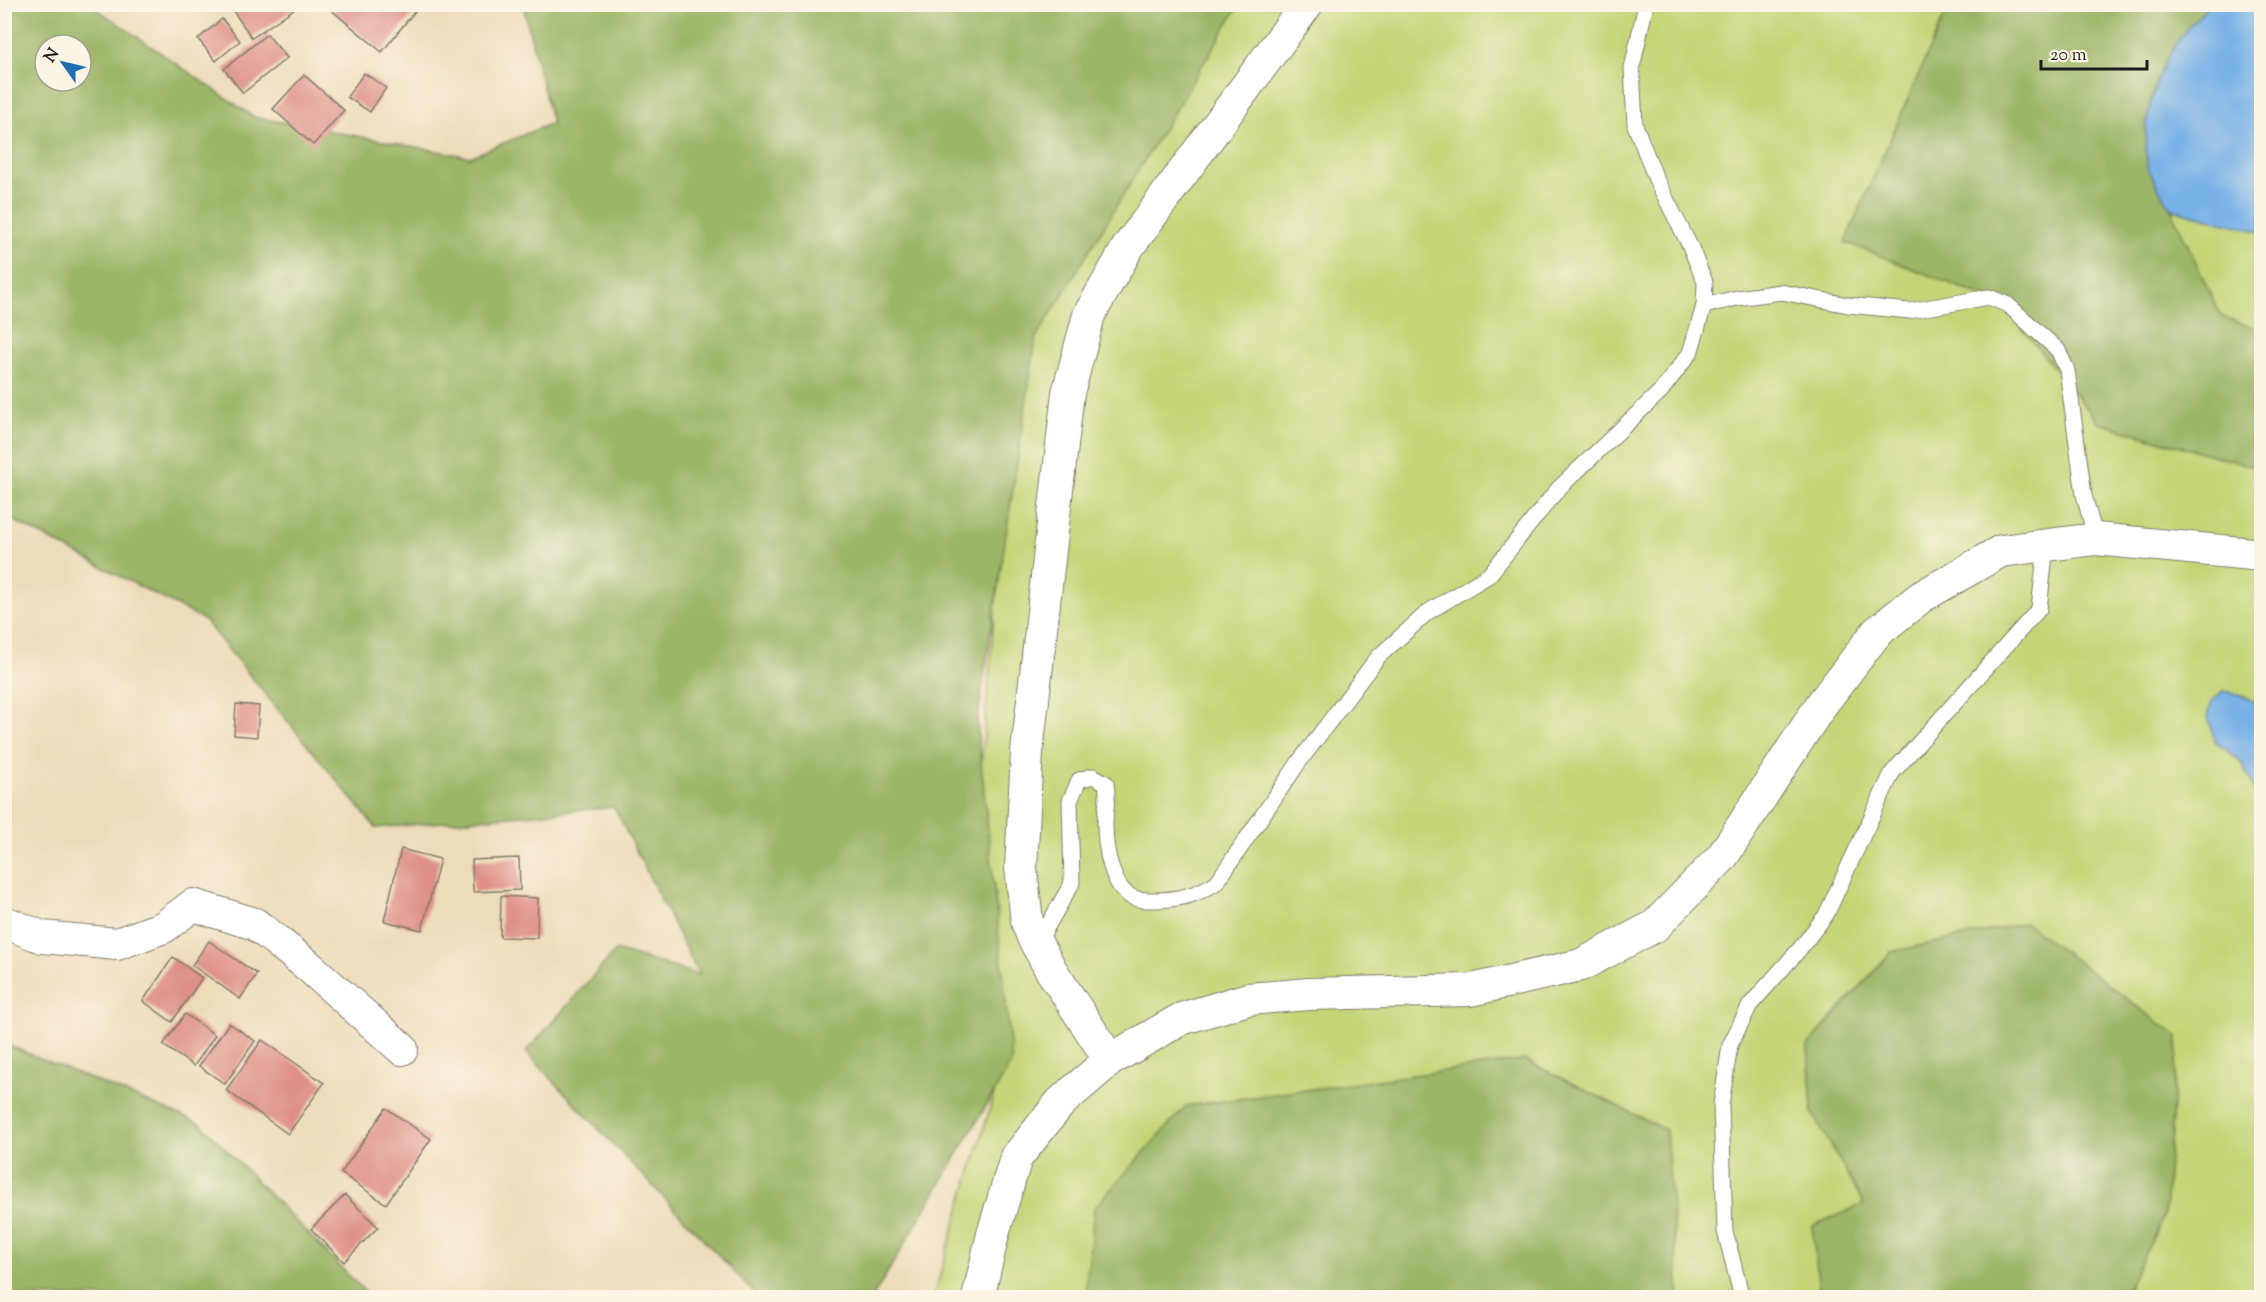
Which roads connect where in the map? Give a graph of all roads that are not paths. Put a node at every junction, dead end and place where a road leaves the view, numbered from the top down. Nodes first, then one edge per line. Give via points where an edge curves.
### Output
1 (1307, 4) edge
2 (1646, 4) edge
3 (1704, 306) junction
4 (2096, 539) junction
5 (2046, 546) junction
6 (2262, 555) edge
7 (4, 922) edge
8 (1033, 937) junction
9 (402, 1049) dead end
10 (1110, 1060) junction
11 (978, 1298) edge
12 (1742, 1298) edge

1 - 8 street via 1128,247 1089,315 1068,393 1027,752 1022,868 1027,921
2 - 3 lane via 1632,68 1635,125 1705,282
3 - 4 lane via 1781,292 1848,305 1909,310 1989,297 2008,305 2058,350 2067,370 2084,495
3 - 8 lane via 1690,353 1661,391 1557,489 1489,575 1428,612 1378,657 1299,762 1217,882 1200,894 1165,900 1136,899 1123,889 1111,869 1106,847 1106,783 1093,776 1079,780 1070,801 1072,883 1043,934
4 - 5 street
4 - 6 street
5 - 10 street via 2001,551 1921,597 1877,632 1821,705 1722,857 1654,926 1581,965 1471,990 1248,999 1181,1019
5 - 12 lane via 2039,609 1892,773 1826,915 1750,1005 1731,1045 1721,1105 1725,1231
7 - 9 street via 42,937 117,944 164,927 193,905 255,924
8 - 10 street
10 - 11 street via 1061,1102 1016,1158

